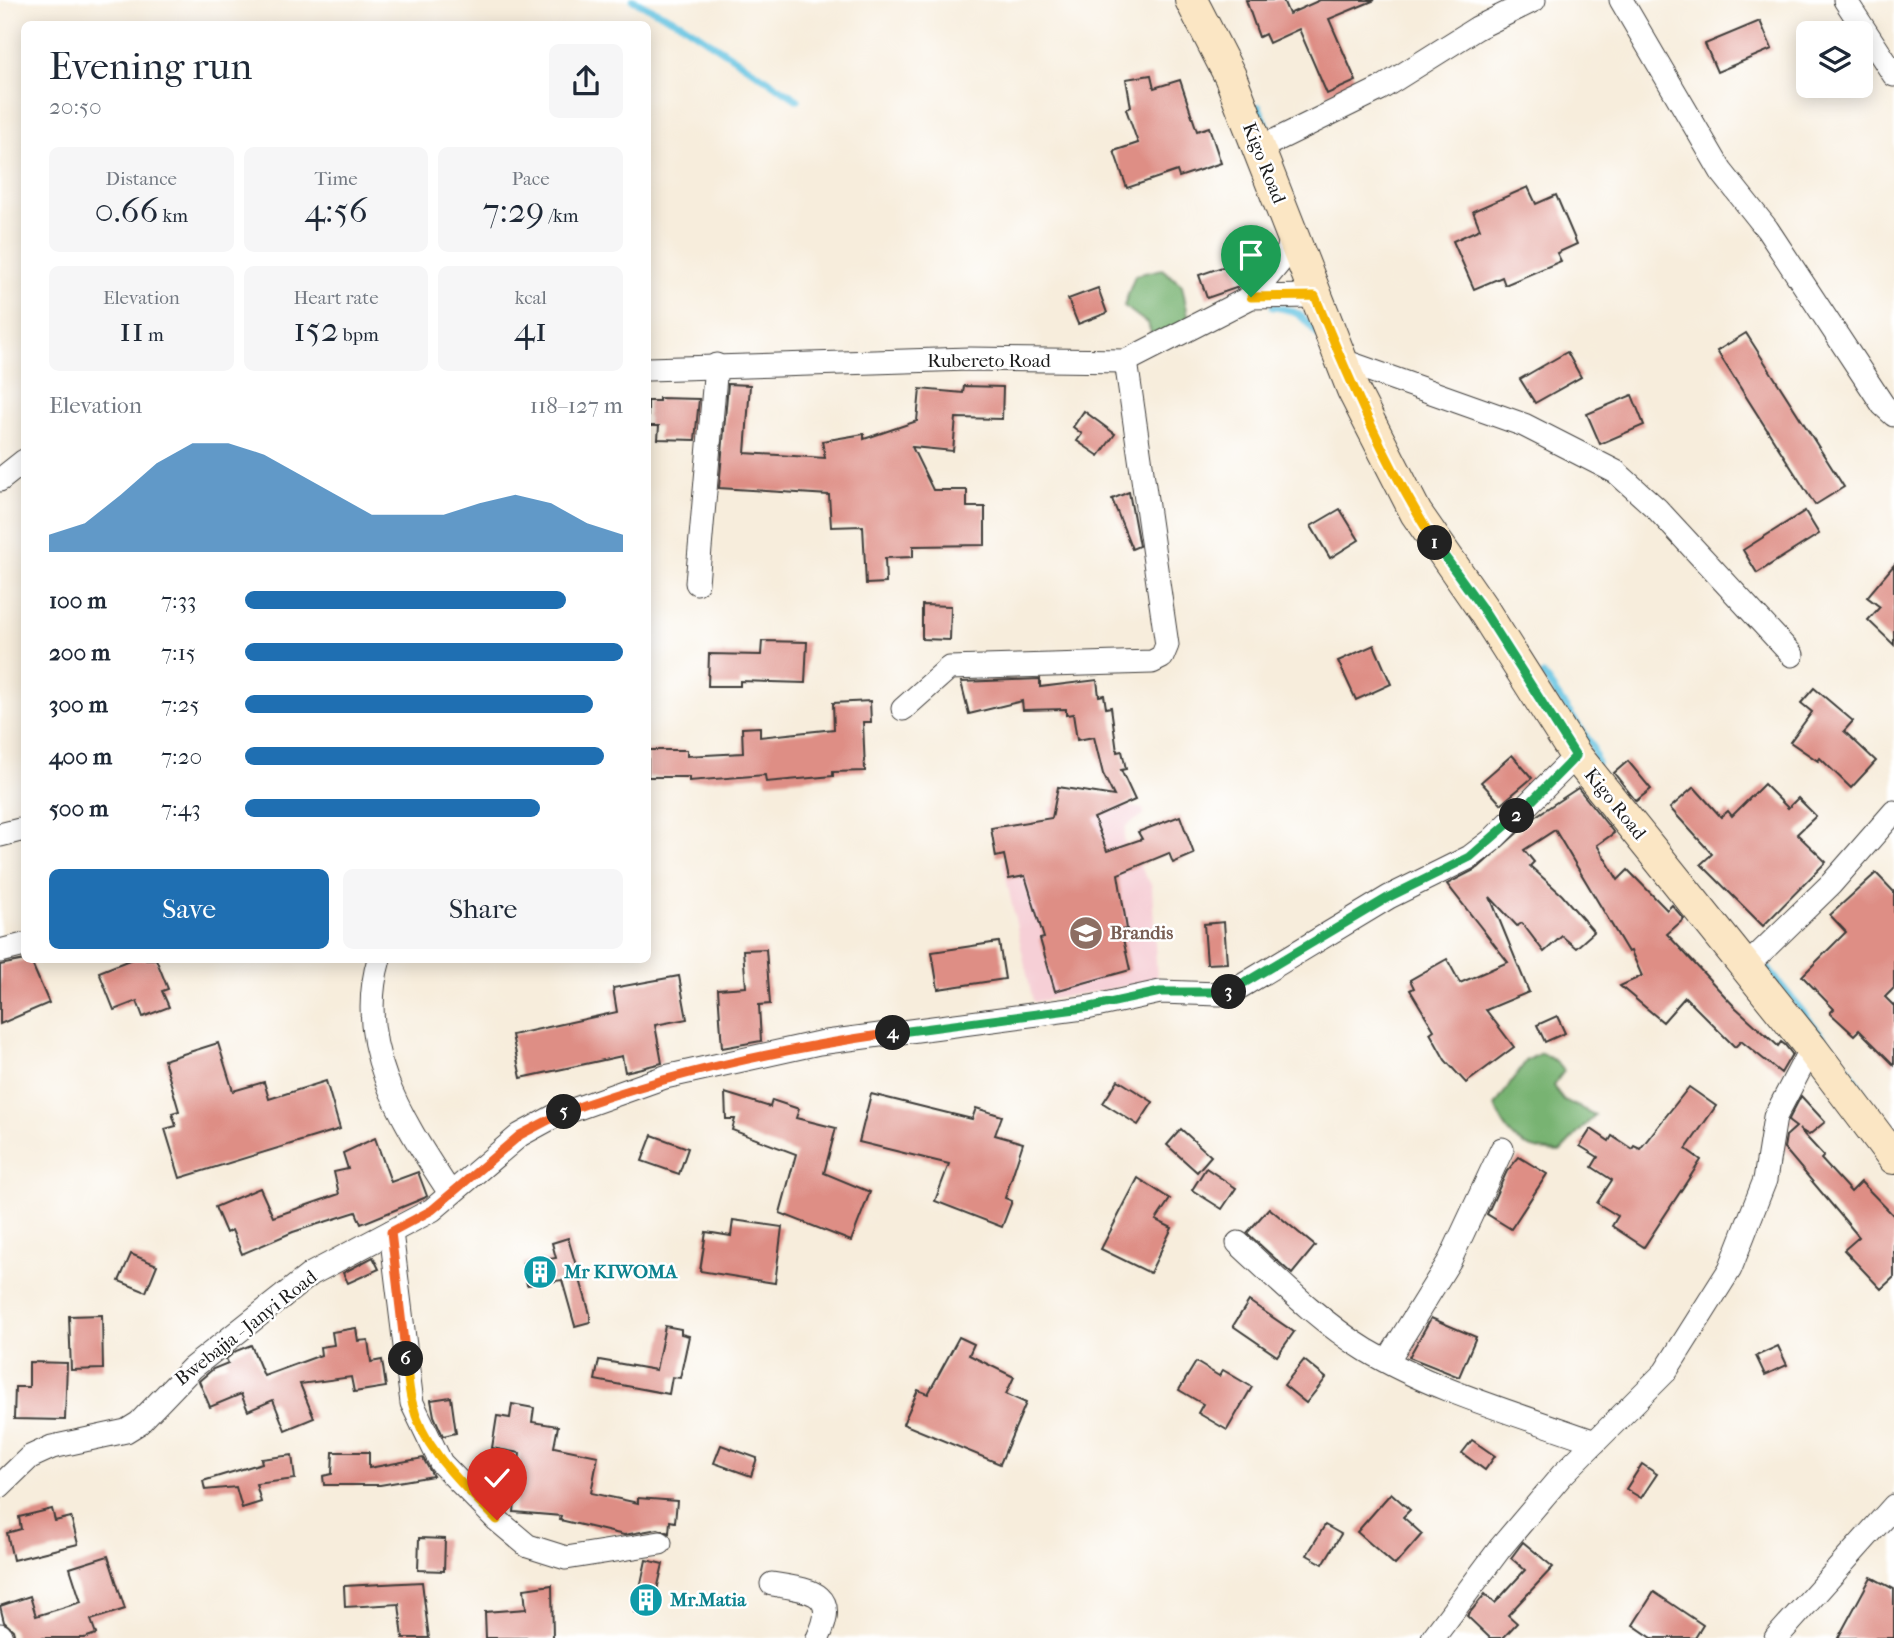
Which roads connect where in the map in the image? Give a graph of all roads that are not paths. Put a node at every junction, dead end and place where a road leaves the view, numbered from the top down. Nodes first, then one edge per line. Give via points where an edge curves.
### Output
1 (1191, 0) edge
2 (1534, 0) edge
3 (1621, 0) edge
4 (1845, 0) edge
5 (1894, 75) edge
6 (1258, 149) junction
7 (1292, 235) junction
8 (1315, 296) junction
9 (1251, 297) junction
10 (1341, 360) junction
11 (1126, 361) junction
12 (716, 365) junction
13 (651, 369) edge
14 (1894, 415) edge
15 (21, 463) edge
16 (0, 480) edge
17 (697, 583) dead end
18 (1792, 655) dead end
19 (903, 709) dead end
20 (1576, 756) junction
21 (1894, 812) edge
22 (21, 830) edge
23 (0, 835) edge
24 (21, 946) edge
25 (0, 951) edge
26 (1740, 959) junction
27 (378, 963) edge
28 (1811, 1048) junction
29 (1502, 1149) dead end
30 (1894, 1158) edge
31 (450, 1193) junction
32 (391, 1232) junction
33 (1238, 1243) dead end
34 (1388, 1360) junction
35 (1595, 1442) junction
36 (0, 1486) edge
37 (1894, 1506) edge
38 (660, 1543) dead end
39 (772, 1584) dead end
40 (818, 1638) edge
41 (1433, 1638) edge
42 (1776, 1638) edge

1 - 6 street, Kigo Road via 1230,76
2 - 6 street via 1477,28 1380,89
3 - 14 street via 1721,171 1767,229
4 - 5 street
6 - 7 street, Kigo Road
7 - 8 street, Kigo Road
7 - 9 street via 1287,251
8 - 9 street, Rubereto Road
8 - 10 street, Kigo Road
9 - 11 street, Rubereto Road
10 - 18 street via 1524,425 1616,472 1657,509
10 - 20 street, Kigo Road via 1416,513
11 - 12 street, Rubereto Road via 969,359
11 - 19 street via 1167,645 1162,657 1152,662 949,668
12 - 13 street, Rubereto Road
12 - 17 street
15 - 16 street
20 - 26 street, Kigo Road
20 - 31 street, Bwebajja - Janyi Road via 1470,857 1389,897 1235,990 1219,994 1160,992 1091,1007 819,1043 665,1077 553,1116 520,1135
21 - 26 street via 1831,884 1754,959
22 - 23 street
24 - 25 street
26 - 28 street, Kigo Road
27 - 31 street via 371,1011 387,1088
28 - 30 street, Kigo Road
28 - 35 street via 1775,1117 1765,1180 1730,1269 1665,1372
29 - 34 street via 1450,1260
31 - 32 street, Bwebajja - Janyi Road via 432,1210
32 - 36 street, Bwebajja - Janyi Road via 292,1289 173,1385 139,1423 126,1431 52,1447 30,1457
32 - 38 street via 412,1404 441,1462 528,1546 565,1558
33 - 34 street via 1302,1301 1366,1350
34 - 35 street via 1509,1413
35 - 41 street via 1501,1546
37 - 42 street
39 - 40 street via 811,1590 821,1597 826,1605

